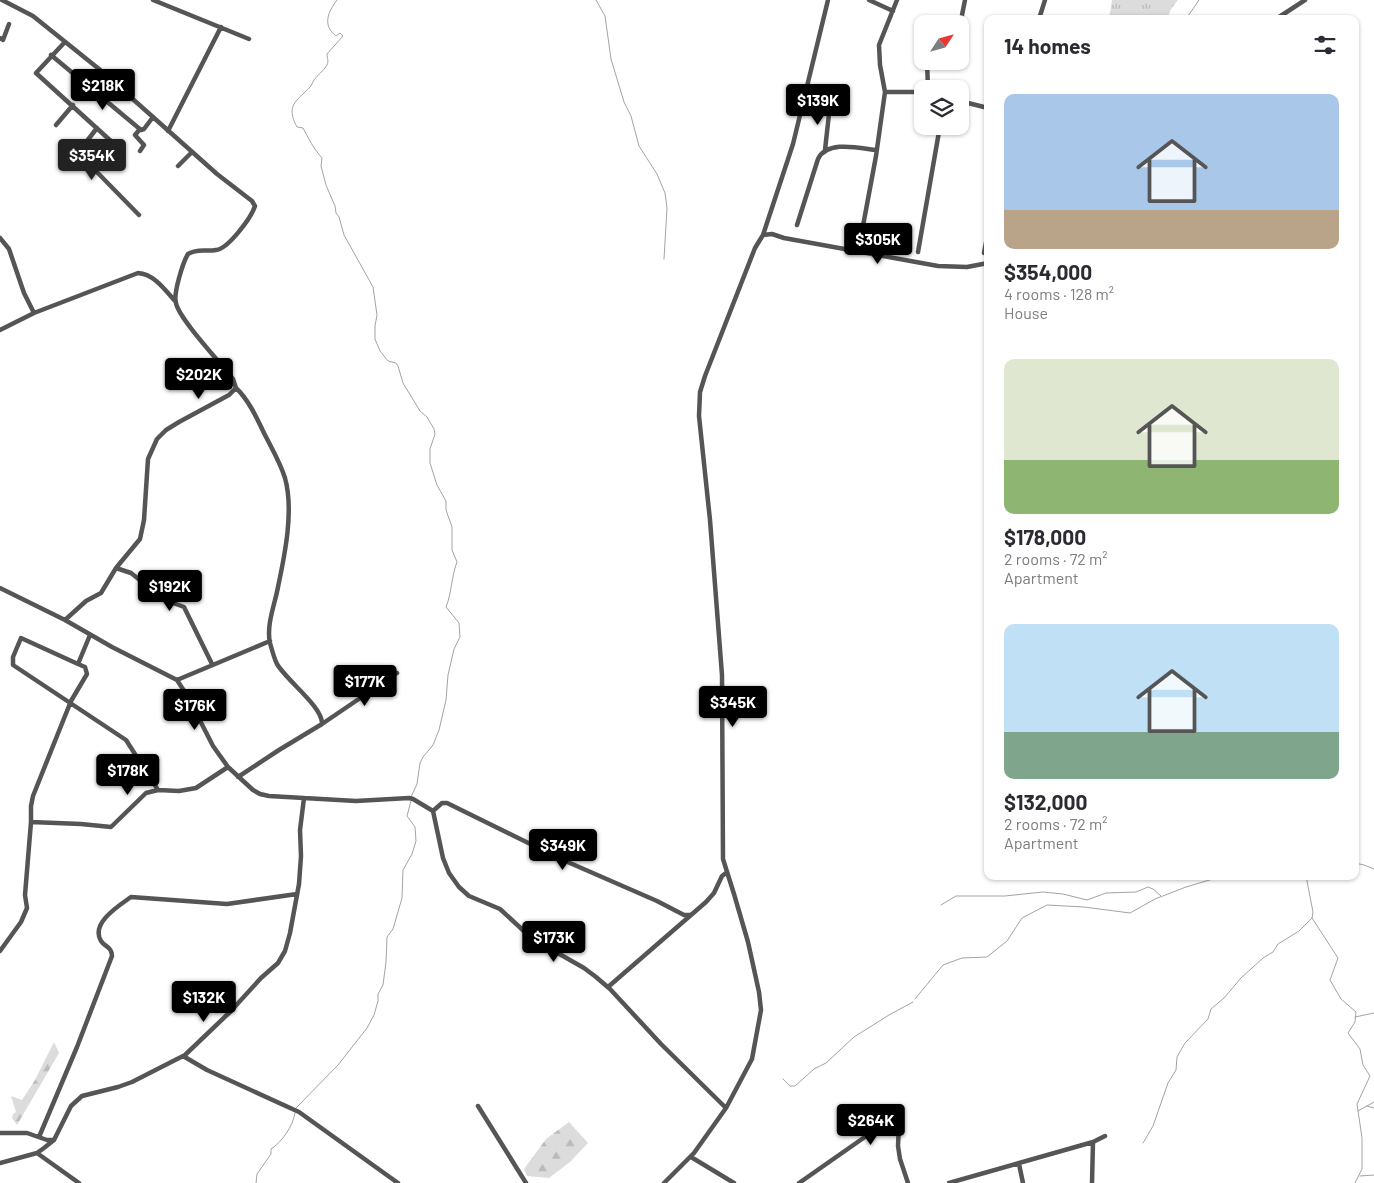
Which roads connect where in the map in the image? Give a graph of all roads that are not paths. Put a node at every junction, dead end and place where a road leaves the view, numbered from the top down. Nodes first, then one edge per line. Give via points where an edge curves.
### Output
1 (2, 0) edge
2 (828, 0) edge
3 (869, 0) edge
4 (897, 0) edge
5 (965, 0) edge
6 (1045, 0) edge
7 (1305, 0) edge
8 (157, 1) edge
9 (893, 11) junction
10 (962, 15) edge
11 (1040, 15) edge
12 (1282, 15) edge
13 (9, 24) dead end
14 (221, 27) junction
15 (0, 38) edge
16 (249, 39) dead end
17 (64, 43) junction
18 (51, 56) junction
19 (885, 92) junction
20 (914, 92) edge
21 (969, 103) edge
22 (830, 105) dead end
23 (73, 106) junction
24 (984, 107) edge
25 (153, 117) junction
26 (56, 125) dead end
27 (98, 128) junction
28 (140, 129) junction
29 (168, 130) junction
30 (938, 135) edge
31 (110, 140) junction
32 (80, 150) dead end
33 (825, 150) junction
34 (876, 150) junction
35 (140, 151) dead end
36 (123, 152) dead end
37 (192, 152) junction
38 (178, 166) dead end
39 (139, 215) dead end
40 (797, 225) dead end
41 (763, 235) junction
42 (0, 238) edge
43 (860, 242) dead end
44 (918, 252) dead end
45 (984, 263) edge
46 (175, 301) junction
47 (34, 314) junction
48 (0, 330) edge
49 (236, 388) junction
50 (116, 568) junction
51 (0, 588) edge
52 (65, 620) junction
53 (90, 634) junction
54 (270, 640) junction
55 (78, 664) junction
56 (212, 664) junction
57 (397, 673) dead end
58 (177, 680) junction
59 (70, 703) junction
60 (320, 715) junction
61 (329, 720) junction
62 (322, 724) junction
63 (228, 767) junction
64 (238, 777) junction
65 (158, 790) junction
66 (304, 798) junction
67 (433, 811) junction
68 (31, 822) junction
69 (726, 873) junction
70 (297, 894) junction
71 (690, 915) junction
72 (0, 951) edge
73 (608, 987) junction
74 (183, 1056) junction
75 (478, 1106) dead end
76 (726, 1108) junction
77 (0, 1133) edge
78 (1105, 1136) dead end
79 (39, 1137) junction
80 (54, 1140) junction
81 (1093, 1142) junction
82 (37, 1153) junction
83 (691, 1157) junction
84 (0, 1163) edge
85 (1019, 1164) junction
86 (79, 1183) edge
87 (398, 1183) edge
88 (526, 1183) edge
89 (664, 1183) edge
90 (734, 1183) edge
91 (799, 1183) edge
92 (908, 1183) edge
93 (948, 1183) edge
94 (1023, 1183) edge
95 (1092, 1183) edge

1 - 17 street via 33,16
2 - 41 street via 792,144
3 - 9 street
4 - 9 street
5 - 10 street
6 - 11 street
7 - 12 street
8 - 14 street
9 - 19 street via 879,46
13 - 15 street via 3,40
14 - 16 street
14 - 29 street
17 - 18 street
17 - 25 street
18 - 23 street via 36,73
18 - 28 street
19 - 20 street
19 - 34 street
21 - 24 street
22 - 33 street
23 - 26 street
23 - 27 street
25 - 28 street via 144,129
25 - 29 street
27 - 31 street
27 - 32 street
28 - 35 street via 135,135 144,145
29 - 37 street
30 - 44 street
31 - 36 street
31 - 39 street via 92,166
33 - 34 street via 844,147
33 - 40 street via 818,160
34 - 43 street
37 - 38 street
37 - 46 street via 255,206 225,246 214,251 195,250 188,254
41 - 45 street via 772,234 938,266 967,267
41 - 69 street via 705,376 699,405 718,603 722,675 723,859
42 - 47 street via 9,249
46 - 47 street via 153,278 138,273
46 - 49 street via 181,315 233,379
47 - 48 street
49 - 50 street via 166,430 158,439 148,459 140,539
49 - 54 street via 260,424 288,491 288,527
50 - 52 street via 101,593 86,601
50 - 56 street via 131,573 165,600 184,606
51 - 52 street
52 - 53 street
53 - 55 street
53 - 58 street
54 - 56 street
54 - 60 street via 278,666
55 - 59 street via 85,667 87,674
55 - 59 street via 21,638 12,661
56 - 58 street
57 - 61 street
58 - 63 street
59 - 65 street via 126,740
59 - 68 street via 33,796
60 - 61 street
60 - 62 street
61 - 62 street
62 - 64 street
63 - 64 street
63 - 65 street via 196,788
64 - 66 street via 260,794
65 - 68 street via 144,794 111,827
66 - 67 street via 362,801 411,798
66 - 70 street
67 - 71 street via 447,803 563,860
67 - 73 street via 445,865 459,887 470,896 500,909 526,933 584,968
68 - 72 street via 24,895 27,908
69 - 71 street via 711,897
69 - 76 street via 748,942 761,1010 752,1059
70 - 74 street via 290,933 278,963
70 - 79 street via 227,904 131,897 107,915 99,927 99,935 112,953 111,960
71 - 73 street
73 - 76 street
74 - 80 street via 132,1082 80,1098 68,1111
74 - 87 street via 299,1112
75 - 88 street
76 - 83 street
77 - 79 street via 26,1133
78 - 81 street
79 - 80 street
80 - 82 street
81 - 85 street
81 - 95 street
82 - 84 street
82 - 86 street
83 - 89 street
83 - 90 street
85 - 93 street
85 - 94 street
91 - 92 street via 892,1118 899,1125 898,1146

